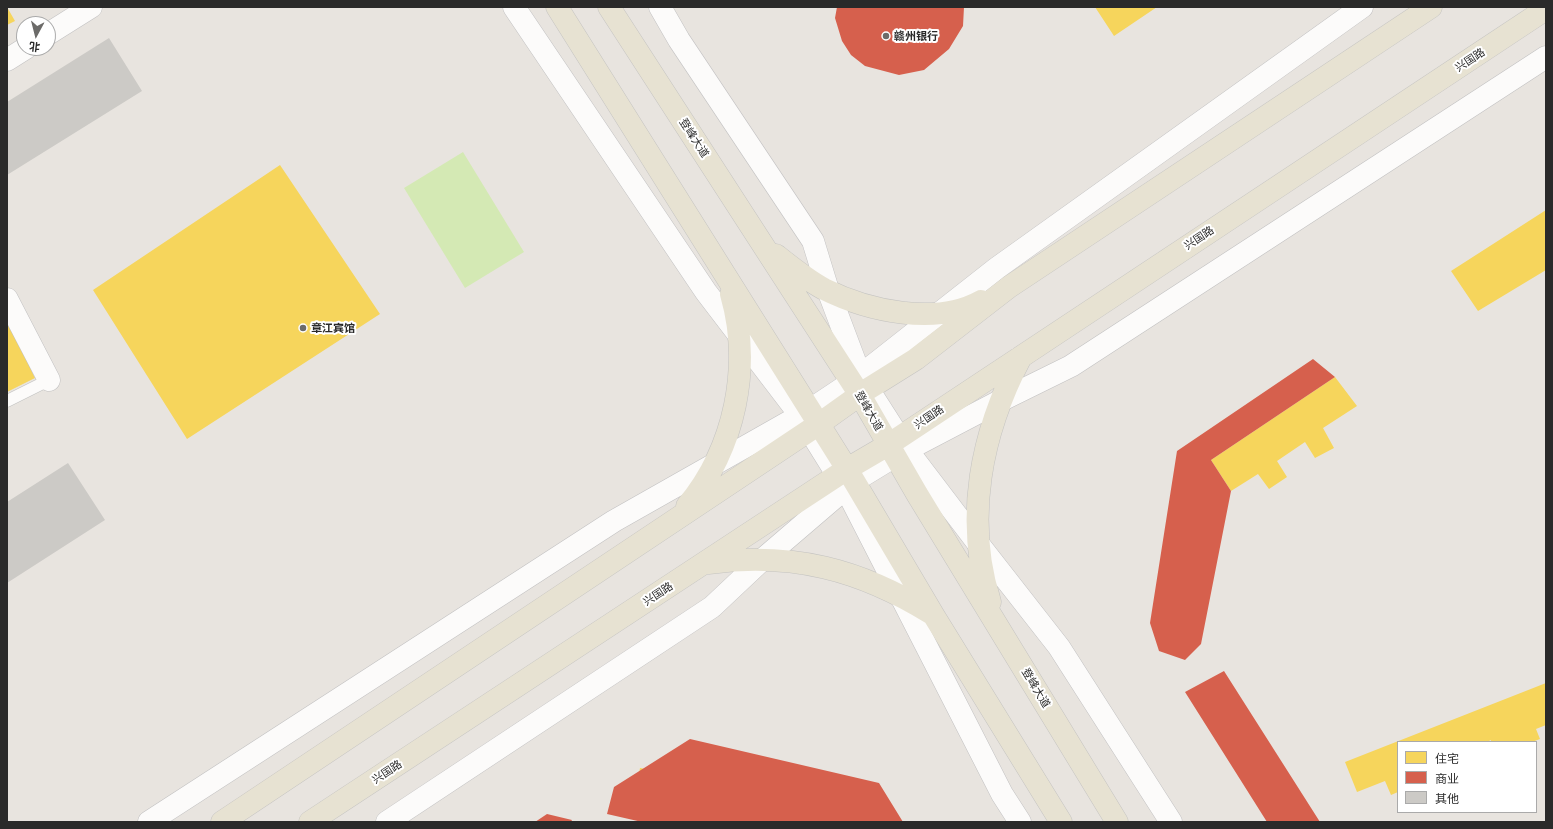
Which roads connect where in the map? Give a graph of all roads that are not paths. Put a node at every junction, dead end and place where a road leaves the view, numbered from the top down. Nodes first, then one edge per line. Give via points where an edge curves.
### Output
1 (91, 7) edge
2 (514, 7) edge
3 (557, 7) edge
4 (609, 7) edge
5 (660, 7) edge
6 (1362, 7) edge
7 (1431, 7) edge
8 (1546, 9) edge
9 (56, 29) edge
10 (16, 54) edge
11 (1546, 57) edge
12 (7, 60) edge
13 (755, 232) junction
14 (724, 272) junction
15 (1009, 287) junction
16 (828, 290) junction
17 (10, 312) edge
18 (941, 313) junction
19 (739, 334) junction
20 (1021, 356) junction
21 (49, 380) joint
22 (860, 385) junction
23 (7, 401) edge
24 (1000, 401) junction
25 (810, 420) junction
26 (897, 447) junction
27 (713, 465) junction
28 (846, 479) junction
29 (676, 519) junction
30 (980, 546) junction
31 (763, 559) junction
32 (702, 564) junction
33 (901, 595) junction
34 (934, 616) junction
35 (998, 626) junction
36 (149, 822) edge
37 (222, 822) edge
38 (310, 822) edge
39 (387, 822) edge
40 (1020, 822) edge
41 (1061, 822) edge
42 (1117, 822) edge
43 (1171, 822) edge

1 - 9 street
2 - 19 street via 706,292
3 - 14 main road
4 - 13 main road, 登峰大道
5 - 16 street via 679,40 813,241
6 - 18 street via 997,268
7 - 15 main road
8 - 20 main road, 兴国路
10 - 12 street
11 - 24 street via 1072,366
13 - 16 main road via 792,268
13 - 22 main road, 登峰大道
14 - 19 main road via 732,295
14 - 25 main road
15 - 18 main road via 969,308
15 - 22 main road via 916,359
16 - 18 main road via 879,309 908,313
16 - 22 street
17 - 21 street
18 - 22 street
19 - 25 street
19 - 27 main road via 740,370 737,394 731,422
20 - 24 main road
20 - 26 main road, 兴国路
21 - 23 lane
22 - 25 main road
22 - 26 main road, 登峰大道
24 - 26 street
24 - 30 main road via 988,437 978,494
25 - 27 street
25 - 28 street
25 - 29 main road
26 - 28 main road, 兴国路
26 - 30 street
26 - 35 main road, 登峰大道
27 - 29 main road via 694,497
27 - 36 street via 614,521
28 - 31 street
28 - 32 main road, 兴国路
28 - 33 street
28 - 34 main road
29 - 37 main road
30 - 35 main road via 988,594
30 - 43 street via 1059,647
31 - 32 main road
31 - 33 main road via 790,561 850,573
31 - 39 street via 712,607
32 - 38 main road, 兴国路
33 - 34 main road
33 - 40 street via 1002,794
34 - 41 main road
35 - 42 main road, 登峰大道

